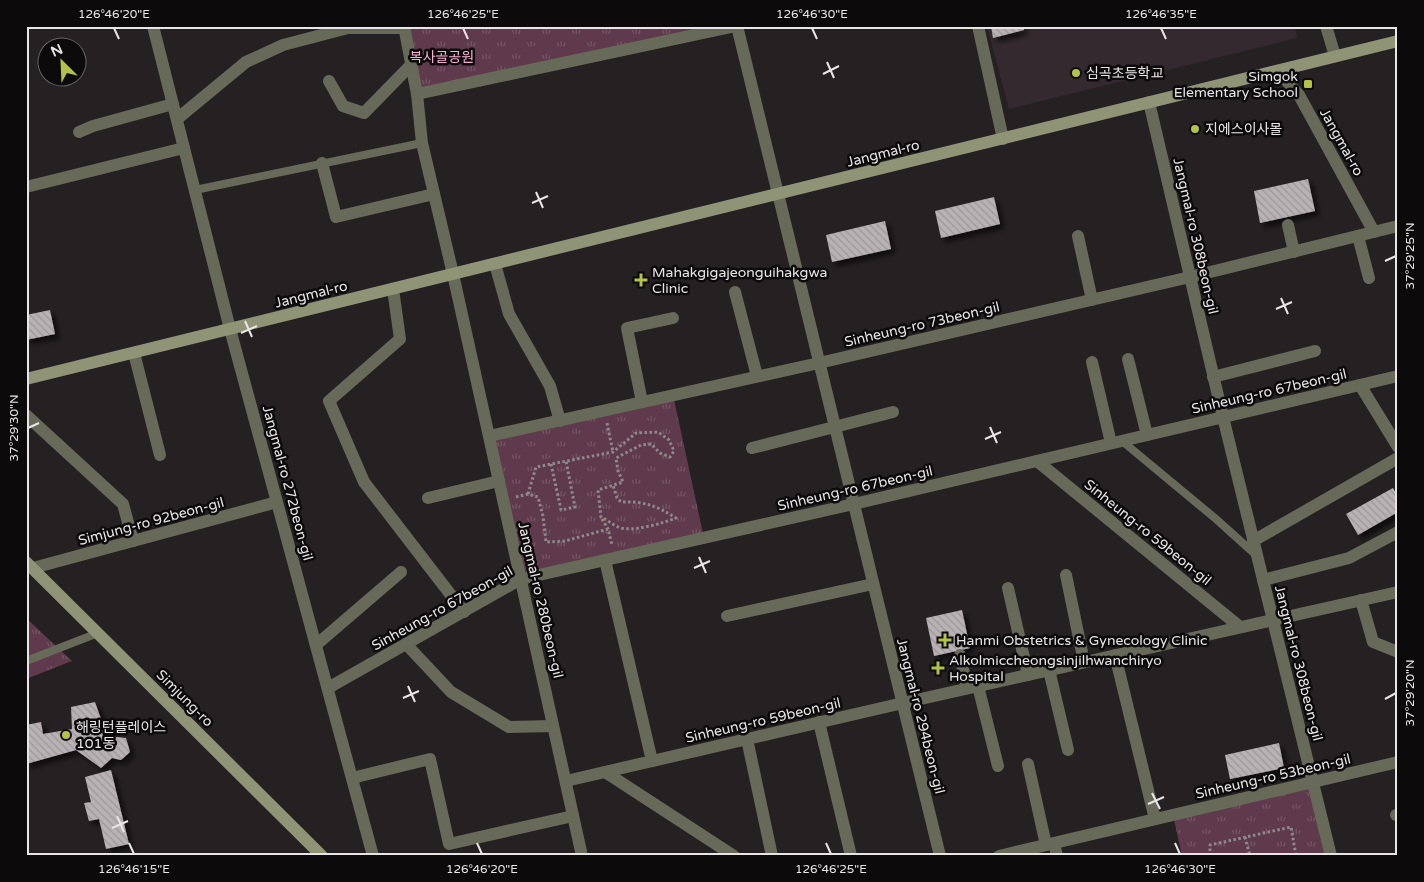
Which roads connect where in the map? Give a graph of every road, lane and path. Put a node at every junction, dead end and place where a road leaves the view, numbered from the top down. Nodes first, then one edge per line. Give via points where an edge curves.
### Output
1 (153, 26) edge
2 (736, 26) edge
3 (978, 26) edge
4 (1326, 26) edge
5 (404, 27) edge
6 (1398, 41) edge
7 (1335, 56) junction
8 (412, 65) junction
9 (1278, 71) junction
10 (329, 80) dead end
11 (417, 94) junction
12 (1149, 102) junction
13 (173, 104) junction
14 (177, 119) junction
15 (79, 132) dead end
16 (1003, 139) junction
17 (422, 143) junction
18 (184, 148) junction
19 (322, 164) junction
20 (26, 187) edge
21 (195, 190) junction
22 (434, 194) junction
23 (778, 194) junction
24 (1288, 225) dead end
25 (1398, 226) edge
26 (1374, 232) junction
27 (1078, 236) dead end
28 (1358, 236) junction
29 (1294, 252) junction
30 (495, 264) junction
31 (453, 274) junction
32 (1190, 277) junction
33 (1369, 278) dead end
34 (393, 289) junction
35 (735, 292) dead end
36 (1092, 300) junction
37 (673, 318) dead end
38 (230, 329) junction
39 (1315, 351) dead end
40 (134, 353) junction
41 (1128, 359) dead end
42 (1092, 362) dead end
43 (819, 363) junction
44 (757, 376) junction
45 (1398, 376) edge
46 (1213, 377) junction
47 (26, 379) edge
48 (1360, 385) junction
49 (642, 402) junction
50 (605, 411) junction
51 (893, 412) dead end
52 (26, 416) edge
53 (1223, 417) junction
54 (560, 421) junction
55 (835, 426) junction
56 (1147, 435) junction
57 (489, 436) junction
58 (1117, 442) junction
59 (1398, 446) edge
60 (752, 448) dead end
61 (614, 452) junction
62 (160, 456) dead end
63 (1398, 458) edge
64 (566, 461) junction
65 (1037, 461) junction
66 (551, 464) junction
67 (499, 481) junction
68 (613, 485) junction
69 (528, 494) junction
70 (428, 498) dead end
71 (503, 499) junction
72 (277, 502) junction
73 (854, 504) junction
74 (601, 517) junction
75 (608, 529) junction
76 (1398, 532) edge
77 (133, 541) junction
78 (1253, 541) junction
79 (1257, 556) junction
80 (610, 559) junction
81 (29, 565) edge
82 (401, 572) dead end
83 (1066, 575) dead end
84 (521, 580) junction
85 (1263, 580) junction
86 (873, 584) junction
87 (1008, 588) dead end
88 (1398, 592) edge
89 (1361, 600) junction
90 (464, 612) junction
91 (727, 616) dead end
92 (1273, 620) junction
93 (1240, 627) junction
94 (98, 633) junction
95 (406, 644) junction
96 (316, 645) junction
97 (1398, 652) edge
98 (960, 655) dead end
99 (1115, 655) junction
100 (26, 661) edge
101 (1084, 662) junction
102 (1049, 670) junction
103 (1028, 675) junction
104 (973, 687) junction
105 (328, 688) junction
106 (902, 703) junction
107 (819, 722) junction
108 (553, 726) junction
109 (747, 739) junction
110 (1068, 750) dead end
111 (652, 761) junction
112 (1398, 762) edge
113 (1028, 764) dead end
114 (998, 766) dead end
115 (605, 772) junction
116 (352, 778) junction
117 (566, 781) junction
118 (1313, 782) junction
119 (573, 816) junction
120 (1155, 819) junction
121 (1245, 837) junction
122 (1050, 844) junction
123 (322, 856) edge
124 (373, 856) edge
125 (582, 856) edge
126 (734, 856) edge
127 (772, 856) edge
128 (851, 856) edge
129 (940, 856) edge
130 (999, 856) edge
131 (1057, 856) edge
132 (1210, 856) edge
133 (1250, 856) edge
134 (1296, 856) edge
135 (1331, 856) edge

1 - 13 street, Jangmal-ro 272beon-gil
2 - 11 street
2 - 23 street, Jangmal-ro 294beon-gil
3 - 16 street
4 - 7 street
5 - 8 street, Jangmal-ro 280beon-gil
5 - 14 street via 348,28 283,46 246,62
6 - 7 street, Jangmal-ro
7 - 9 street, Jangmal-ro
8 - 10 street via 364,113 343,106
8 - 11 street, Jangmal-ro 280beon-gil
9 - 12 street, Jangmal-ro
9 - 26 street, Jangmal-ro via 1299,95
11 - 17 street, Jangmal-ro 280beon-gil
12 - 16 street, Jangmal-ro
12 - 32 street, Jangmal-ro 308beon-gil
13 - 14 street, Jangmal-ro 272beon-gil
13 - 15 street
14 - 18 street, Jangmal-ro 272beon-gil
16 - 23 street, Jangmal-ro
17 - 19 lane
17 - 22 street, Jangmal-ro 280beon-gil
18 - 20 street
18 - 21 street, Jangmal-ro 272beon-gil
19 - 21 lane
19 - 22 street via 336,217
21 - 38 street, Jangmal-ro 272beon-gil
22 - 31 street, Jangmal-ro 280beon-gil
23 - 30 street, Jangmal-ro
23 - 43 street, Jangmal-ro 294beon-gil
24 - 29 street
25 - 26 street, Sinheung-ro 73beon-gil
26 - 28 street, Sinheung-ro 73beon-gil
27 - 36 street
28 - 29 street, Sinheung-ro 73beon-gil
28 - 33 street
29 - 32 street, Sinheung-ro 73beon-gil
30 - 31 street, Jangmal-ro
30 - 54 street via 509,314 550,386
31 - 34 street, Jangmal-ro
31 - 57 street, Jangmal-ro 280beon-gil
32 - 36 street, Sinheung-ro 73beon-gil
32 - 46 street, Jangmal-ro 308beon-gil
34 - 38 street, Jangmal-ro
34 - 90 street via 400,339 329,400 364,482
35 - 44 street
36 - 43 street, Sinheung-ro 73beon-gil
37 - 49 street via 627,328
38 - 40 street, Jangmal-ro
38 - 72 street, Jangmal-ro 272beon-gil
39 - 46 street
40 - 47 street, Jangmal-ro
40 - 62 street
41 - 56 street
42 - 58 street
43 - 44 street, Sinheung-ro 73beon-gil
43 - 55 street, Jangmal-ro 294beon-gil
44 - 49 street, Sinheung-ro 73beon-gil
45 - 48 street, Sinheung-ro 67beon-gil
46 - 53 street, Jangmal-ro 308beon-gil
48 - 53 street, Sinheung-ro 67beon-gil
48 - 59 street
49 - 50 street, Sinheung-ro 73beon-gil
50 - 54 street, Sinheung-ro 73beon-gil
50 - 61 path
51 - 55 street
52 - 77 street via 123,504
53 - 56 street, Sinheung-ro 67beon-gil
53 - 78 street, Jangmal-ro 308beon-gil
54 - 57 street, Sinheung-ro 73beon-gil
55 - 60 street
55 - 73 street, Jangmal-ro 294beon-gil
56 - 58 street, Sinheung-ro 67beon-gil
57 - 67 street, Jangmal-ro 280beon-gil
58 - 65 street, Sinheung-ro 67beon-gil
58 - 79 lane via 1216,519
61 - 64 path
61 - 68 path via 636,433 658,432 669,440 674,451 670,457 650,444 628,451 616,458 623,482
63 - 78 street
64 - 66 path
64 - 66 path via 575,507 561,510
65 - 73 street, Sinheung-ro 67beon-gil
65 - 93 street, Sinheung-ro 59beon-gil
66 - 69 path via 536,467
67 - 70 street
67 - 71 street, Jangmal-ro 280beon-gil
68 - 74 path via 598,490
68 - 74 path via 621,502 633,501 658,507 676,518 661,524 619,528
69 - 71 path
69 - 75 path via 538,497 546,542
71 - 84 street, Jangmal-ro 280beon-gil
72 - 77 street, Simjung-ro 92beon-gil
72 - 96 street, Jangmal-ro 272beon-gil
73 - 80 street, Sinheung-ro 67beon-gil
73 - 86 street, Jangmal-ro 294beon-gil
74 - 75 path
75 - 80 path
76 - 85 street, Jangmal-ro 308beon-gil via 1349,558
77 - 81 street, Simjung-ro 92beon-gil
78 - 79 street, Jangmal-ro 308beon-gil
79 - 85 street, Jangmal-ro 308beon-gil
80 - 84 street, Sinheung-ro 67beon-gil
80 - 111 street
81 - 94 street, Simjung-ro
82 - 96 street
83 - 101 street
84 - 90 street, Sinheung-ro 67beon-gil
84 - 108 street, Jangmal-ro 280beon-gil
85 - 92 street, Jangmal-ro 308beon-gil
86 - 91 street
86 - 106 street, Jangmal-ro 294beon-gil
87 - 103 street
88 - 89 street, Sinheung-ro 59beon-gil
89 - 92 street, Sinheung-ro 59beon-gil
89 - 97 street via 1373,642
90 - 95 street, Sinheung-ro 67beon-gil
92 - 93 street, Sinheung-ro 59beon-gil
92 - 118 street, Jangmal-ro 308beon-gil
93 - 99 street, Sinheung-ro 59beon-gil
94 - 100 lane
94 - 123 street, Simjung-ro
95 - 105 street, Sinheung-ro 67beon-gil
95 - 108 street via 450,692 509,727
96 - 105 street, Jangmal-ro 272beon-gil
98 - 104 street
99 - 101 street, Sinheung-ro 59beon-gil
99 - 120 street
101 - 102 street, Sinheung-ro 59beon-gil
102 - 103 street, Sinheung-ro 59beon-gil
102 - 110 street
103 - 104 street, Sinheung-ro 59beon-gil
104 - 106 street, Sinheung-ro 59beon-gil
104 - 114 street
105 - 116 street, Jangmal-ro 272beon-gil
106 - 107 street, Sinheung-ro 59beon-gil
106 - 129 street, Jangmal-ro 294beon-gil
107 - 109 street, Sinheung-ro 59beon-gil
107 - 128 street
108 - 117 street, Jangmal-ro 280beon-gil
109 - 111 street, Sinheung-ro 59beon-gil
109 - 127 street
111 - 115 street, Sinheung-ro 59beon-gil
112 - 118 street, Sinheung-ro 53beon-gil
113 - 122 street
115 - 117 street, Sinheung-ro 59beon-gil
115 - 126 street
116 - 119 street via 430,759 449,844
116 - 124 street, Jangmal-ro 272beon-gil
117 - 119 street, Jangmal-ro 280beon-gil
118 - 120 street, Sinheung-ro 53beon-gil
118 - 135 street, Jangmal-ro 308beon-gil
119 - 125 street, Jangmal-ro 280beon-gil
120 - 122 street, Sinheung-ro 53beon-gil
121 - 132 path via 1210,845
121 - 133 path
121 - 134 path via 1291,827
122 - 130 street, Sinheung-ro 53beon-gil
122 - 131 street

